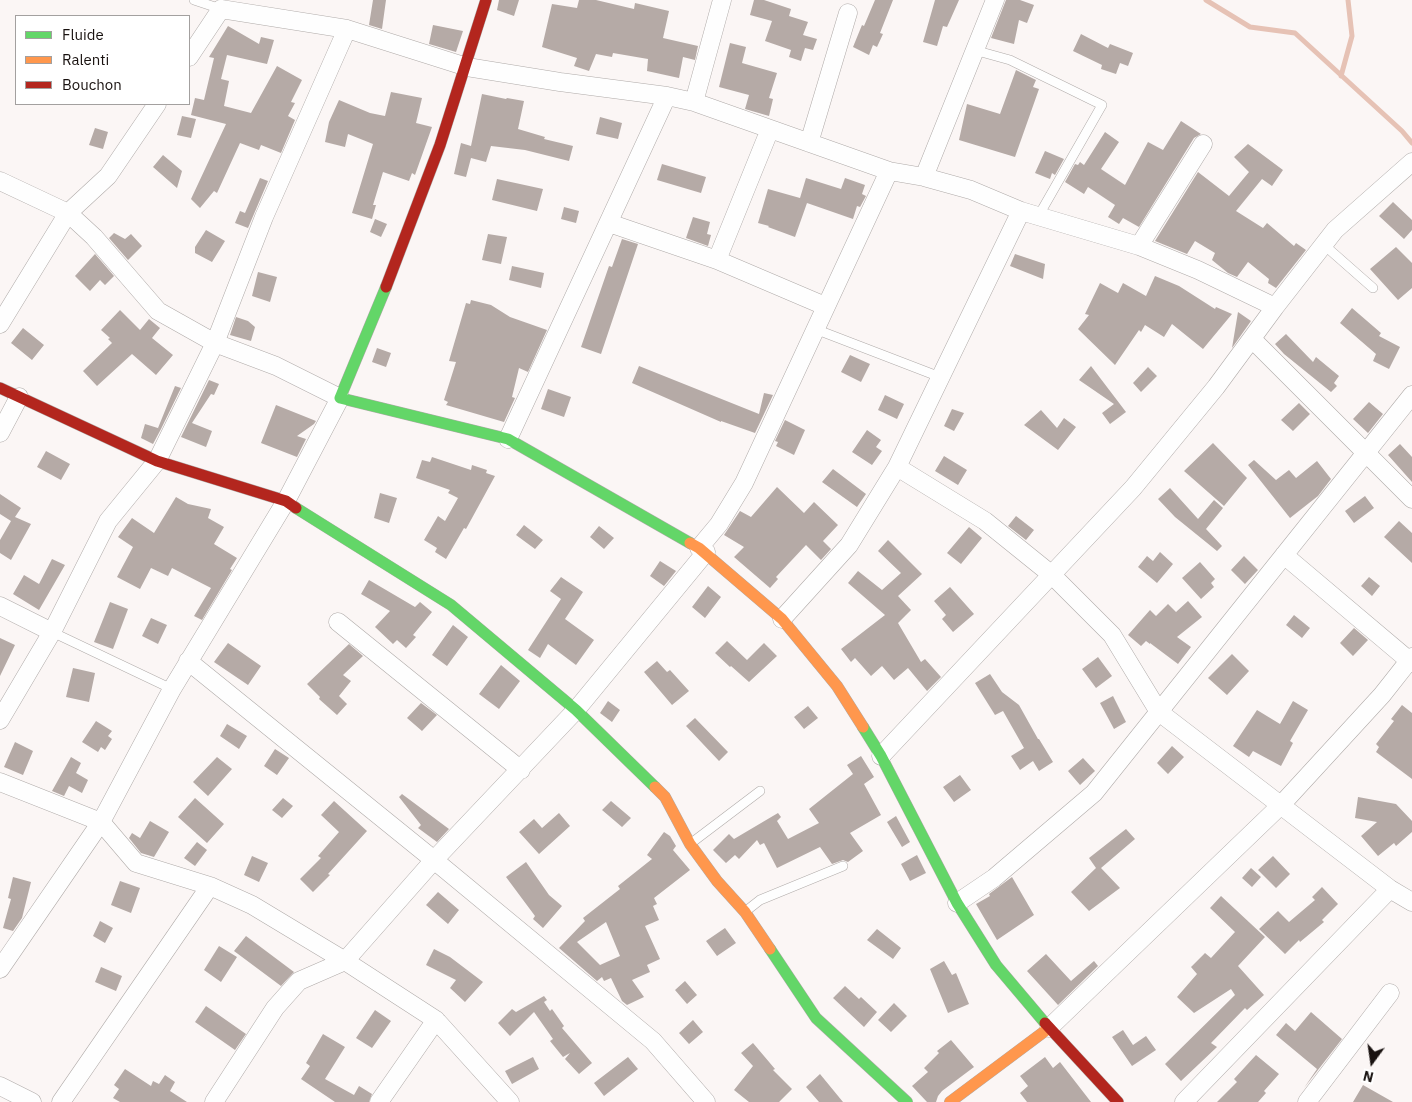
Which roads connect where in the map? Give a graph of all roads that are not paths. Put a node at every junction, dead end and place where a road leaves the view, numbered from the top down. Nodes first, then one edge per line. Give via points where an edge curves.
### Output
1 (194, 0) edge
2 (486, 0) edge
3 (722, 0) edge
4 (995, 0) edge
5 (221, 9) junction
6 (848, 13) dead end
7 (347, 28) junction
8 (974, 50) junction
9 (190, 56) edge
10 (467, 67) junction
11 (666, 96) junction
12 (694, 102) junction
13 (156, 105) edge
14 (770, 129) junction
15 (809, 143) junction
16 (1203, 144) dead end
17 (1412, 162) edge
18 (889, 171) junction
19 (924, 177) junction
20 (0, 181) edge
21 (1020, 211) junction
22 (68, 214) junction
23 (1039, 215) junction
24 (609, 223) junction
25 (1324, 244) junction
26 (1139, 246) junction
27 (717, 260) junction
28 (1373, 288) dead end
29 (825, 306) junction
30 (1275, 307) junction
31 (0, 324) edge
32 (815, 329) junction
33 (1252, 339) junction
34 (215, 343) junction
35 (940, 377) junction
36 (0, 388) edge
37 (1412, 395) edge
38 (19, 397) junction
39 (340, 398) junction
40 (0, 433) edge
41 (508, 439) junction
42 (1365, 454) junction
43 (157, 461) junction
44 (897, 467) junction
45 (1412, 499) edge
46 (286, 501) junction
47 (702, 550) junction
48 (1284, 555) junction
49 (1052, 575) junction
50 (0, 606) edge
51 (782, 619) junction
52 (338, 622) dead end
53 (52, 632) junction
54 (1411, 660) edge
55 (188, 661) junction
56 (172, 690) junction
57 (576, 710) junction
58 (1159, 712) junction
59 (0, 720) edge
60 (881, 756) junction
61 (521, 770) junction
62 (0, 782) edge
63 (760, 791) dead end
64 (1282, 805) junction
65 (101, 822) junction
66 (690, 844) junction
67 (434, 860) junction
68 (843, 866) dead end
69 (210, 886) junction
70 (1390, 889) junction
71 (1412, 902) edge
72 (957, 903) junction
73 (745, 912) junction
74 (345, 960) junction
75 (0, 968) edge
76 (1390, 993) dead end
77 (436, 1020) junction
78 (1049, 1028) junction
79 (0, 1086) edge
80 (32, 1102) edge
81 (60, 1102) edge
82 (214, 1102) edge
83 (379, 1102) edge
84 (510, 1102) edge
85 (706, 1102) edge
86 (907, 1102) edge
87 (950, 1102) edge
88 (1118, 1102) edge
89 (1184, 1102) edge
90 (1307, 1102) edge

1 - 5 lane
2 - 10 street
3 - 12 street
4 - 8 street
5 - 7 street
5 - 9 street
6 - 15 street
7 - 10 street
7 - 34 street via 264,217
8 - 19 street
8 - 23 lane via 1010,60 1102,105
10 - 11 street
10 - 39 street via 397,261
11 - 12 street
11 - 24 street
12 - 14 street
13 - 22 street via 108,176
14 - 15 street
14 - 27 street
15 - 18 street
16 - 26 street
17 - 25 street via 1335,230
18 - 19 street
18 - 29 street
19 - 21 street via 971,190
20 - 22 street
21 - 23 street
21 - 35 street
22 - 31 street
22 - 34 street via 94,237 158,311
23 - 26 street
24 - 27 street
24 - 41 street
25 - 28 lane
25 - 30 street
26 - 30 street
27 - 29 street
29 - 32 street
30 - 33 street
32 - 35 lane
32 - 47 street via 744,483
33 - 42 street
33 - 49 street via 1133,488
34 - 39 street via 276,366
34 - 43 street
35 - 44 street
36 - 38 street
37 - 42 street
38 - 40 street
38 - 43 street
39 - 41 street
39 - 46 street
41 - 47 street
42 - 45 street
42 - 48 street
43 - 46 street
43 - 53 street via 108,521
44 - 49 street via 985,521
44 - 51 street via 849,545
46 - 55 street
46 - 57 street via 452,605
47 - 51 street
47 - 57 street
48 - 54 street
48 - 58 street
49 - 58 street via 1112,636
49 - 60 street
50 - 53 street
51 - 60 street via 837,686
52 - 61 street
53 - 56 lane
53 - 59 street
54 - 64 street
55 - 56 street
55 - 67 street
56 - 65 street
57 - 61 street
57 - 66 street via 665,797
58 - 64 street
58 - 72 street via 1094,793 994,878
60 - 72 street
61 - 67 street
62 - 65 street
63 - 66 lane
64 - 70 street
64 - 78 street
65 - 69 street via 136,864
65 - 75 street
66 - 73 street
67 - 74 street
67 - 85 street via 653,1041
68 - 73 lane via 760,900
69 - 74 street via 252,905
69 - 81 street
70 - 71 street
70 - 89 street
72 - 78 street via 996,965
73 - 86 street via 816,1018
74 - 77 street
74 - 82 street via 299,981 275,1008
76 - 90 street
77 - 83 street
77 - 84 street
78 - 87 street
78 - 88 street
79 - 80 street

